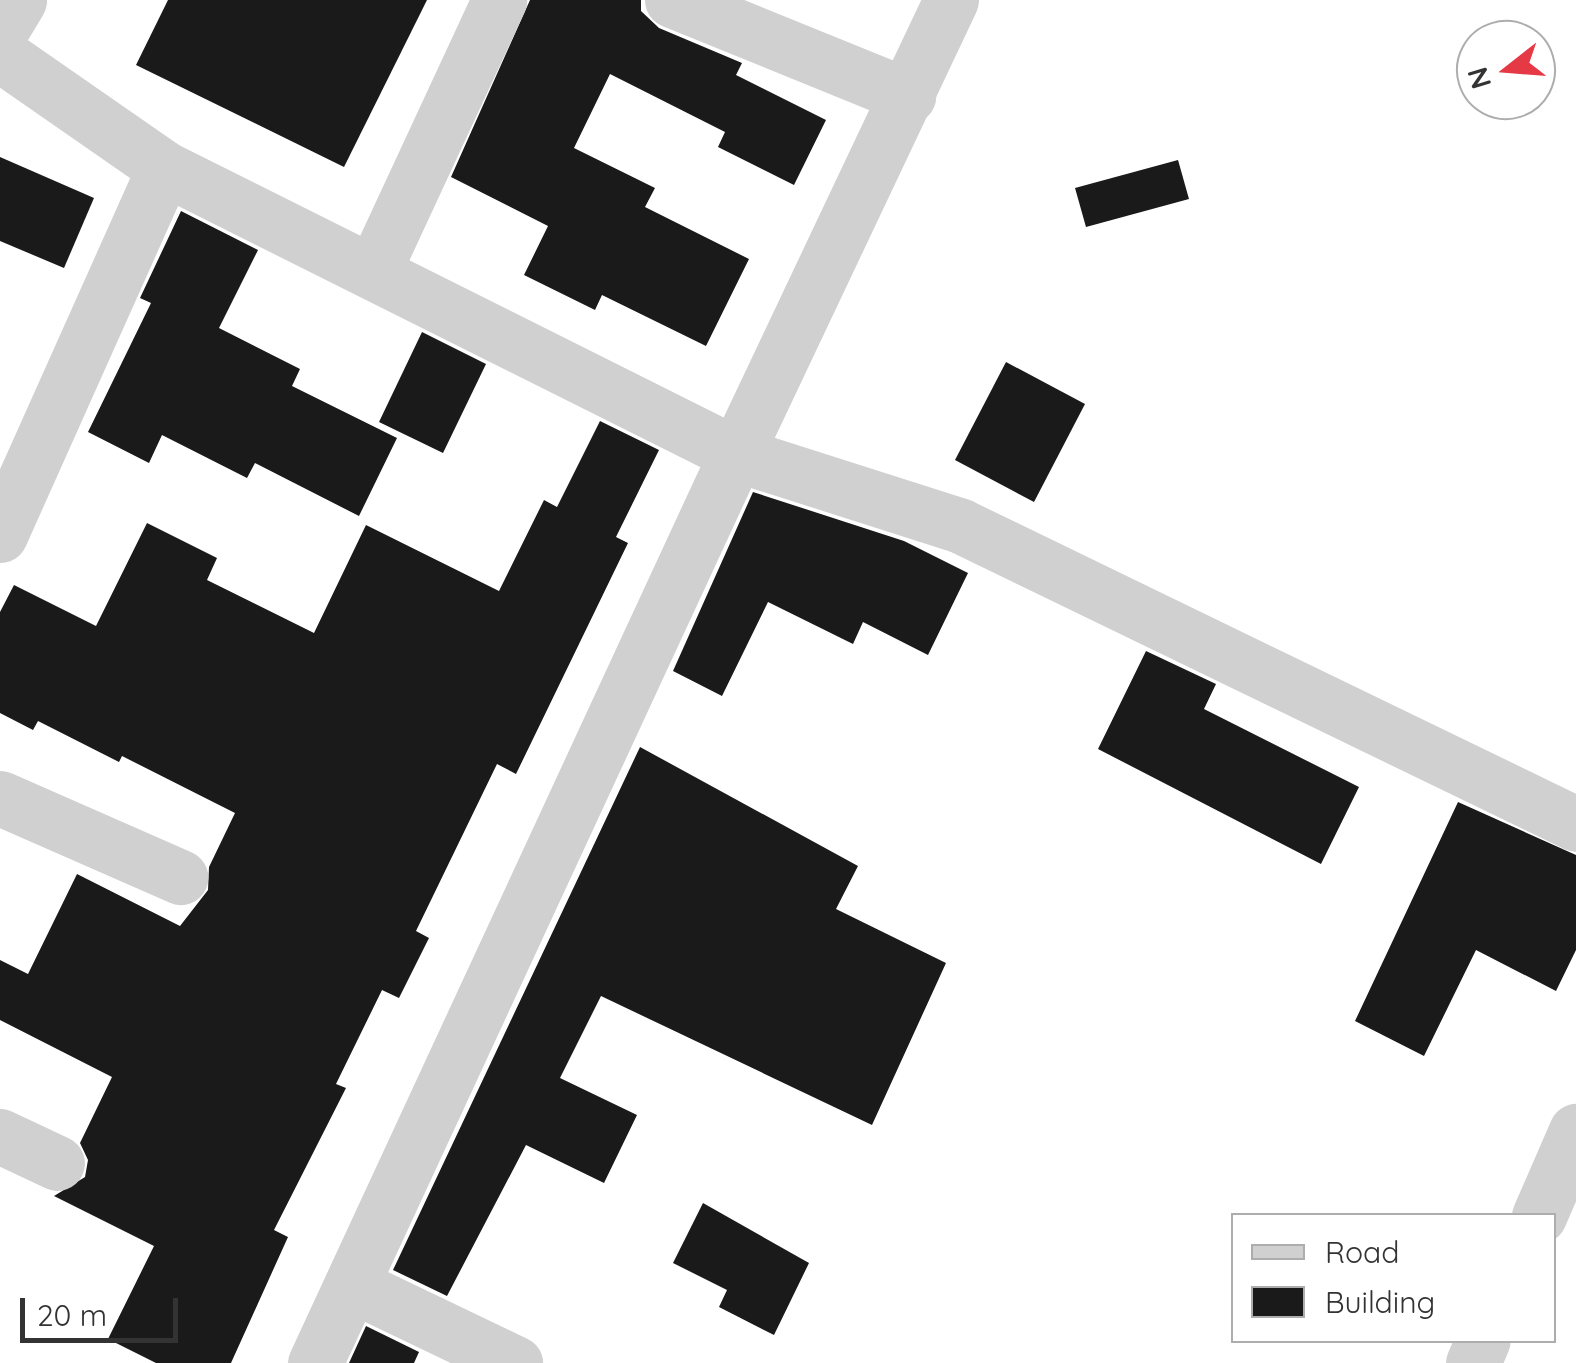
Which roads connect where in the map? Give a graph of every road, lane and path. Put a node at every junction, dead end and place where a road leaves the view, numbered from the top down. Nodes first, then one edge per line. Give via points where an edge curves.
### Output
1 (18, 0) edge
2 (500, 0) edge
3 (672, 0) edge
4 (952, 0) edge
5 (0, 32) edge
6 (0, 54) edge
7 (908, 96) junction
8 (164, 168) junction
9 (373, 272) junction
10 (16, 454) edge
11 (736, 454) junction
12 (0, 535) edge
13 (0, 798) edge
14 (1576, 824) edge
15 (180, 877) dead end
16 (1576, 1132) edge
17 (0, 1136) edge
18 (58, 1162) dead end
19 (1540, 1213) edge
20 (352, 1286) junction
21 (316, 1363) edge
22 (515, 1363) edge

1 - 5 street
2 - 9 street
3 - 7 street
4 - 7 street
6 - 8 street
7 - 11 street
8 - 9 street
8 - 10 street
9 - 11 street
10 - 12 street
11 - 14 street via 961,526
11 - 20 street
13 - 15 street
16 - 19 street
17 - 18 street
20 - 21 street
20 - 22 street

